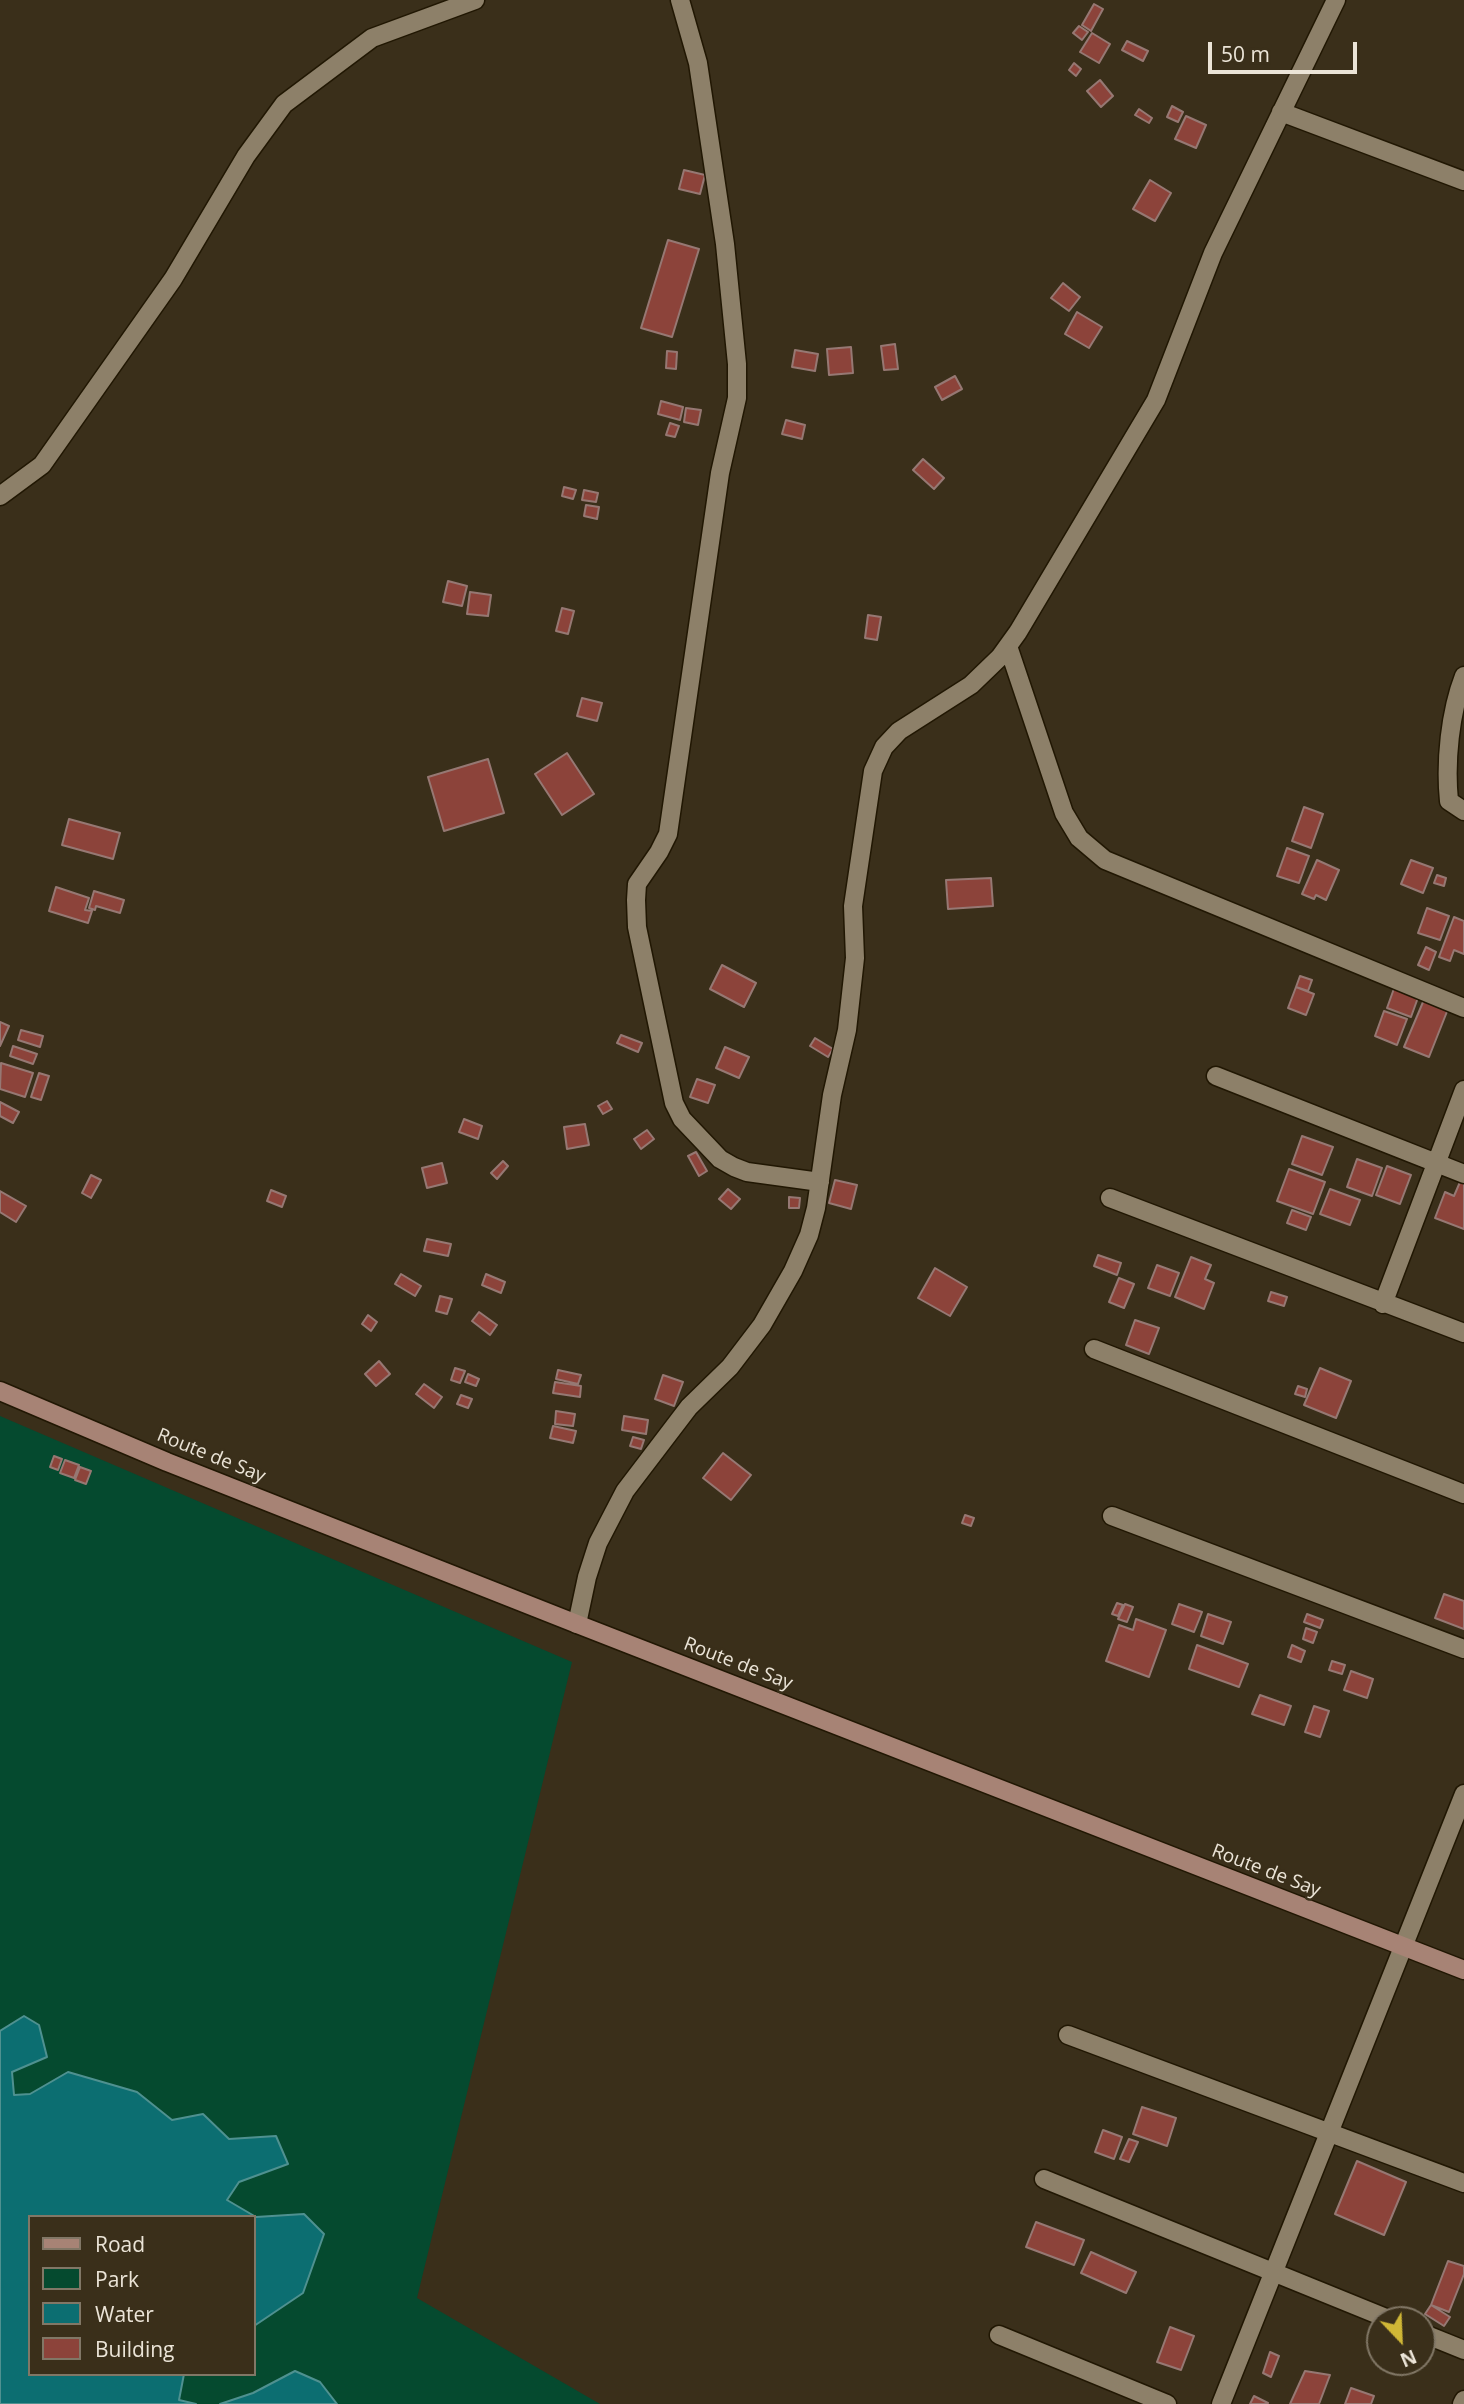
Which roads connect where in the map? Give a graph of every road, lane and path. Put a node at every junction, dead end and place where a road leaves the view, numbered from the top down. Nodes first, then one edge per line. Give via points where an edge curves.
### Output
1 (475, 0) edge
2 (680, 0) edge
3 (1336, 0) edge
4 (1281, 111) junction
5 (1464, 181) edge
6 (0, 496) edge
7 (1008, 646) junction
8 (1464, 676) edge
9 (1464, 811) edge
10 (1464, 1008) edge
11 (1216, 1076) dead end
12 (1464, 1090) edge
13 (1436, 1163) junction
14 (1464, 1174) edge
15 (820, 1182) junction
16 (1110, 1198) dead end
17 (1383, 1304) junction
18 (1464, 1333) edge
19 (1094, 1349) dead end
20 (0, 1391) edge
21 (1464, 1494) edge
22 (1112, 1516) dead end
23 (577, 1624) junction
24 (1464, 1649) edge
25 (1464, 1794) edge
26 (1405, 1946) junction
27 (1464, 1969) edge
28 (1068, 2035) dead end
29 (1329, 2133) junction
30 (1044, 2179) dead end
31 (1464, 2183) edge
32 (1274, 2272) junction
33 (1366, 2310) edge
34 (999, 2336) dead end
35 (1436, 2339) edge
36 (1464, 2350) edge
37 (1167, 2404) edge
38 (1221, 2404) edge

1 - 6 street via 372,38 284,104 246,156 173,279 42,465
2 - 15 street via 698,63 725,244 737,398 720,473 668,834 637,884 637,927 674,1103 682,1119 720,1159 734,1167
3 - 4 street
4 - 5 street
4 - 7 street via 1213,253 1156,400
7 - 10 street via 1064,813 1079,838 1105,860
7 - 15 street via 971,685 899,731 884,747 873,771 853,906 855,958 847,1030 831,1096
8 - 9 street via 1457,693 1446,774 1449,800
11 - 13 street
12 - 13 street
13 - 14 street
13 - 17 street
15 - 23 street via 809,1235 762,1325 730,1367 689,1407 625,1490 598,1543
16 - 17 street
17 - 18 street
19 - 21 street
20 - 23 main road, Route de Say
22 - 24 street
23 - 26 main road, Route de Say
25 - 26 street
26 - 27 main road, Route de Say
26 - 29 street
28 - 29 street
29 - 31 street
29 - 32 street
30 - 32 street
32 - 33 street
32 - 38 street
34 - 37 street
35 - 36 street

